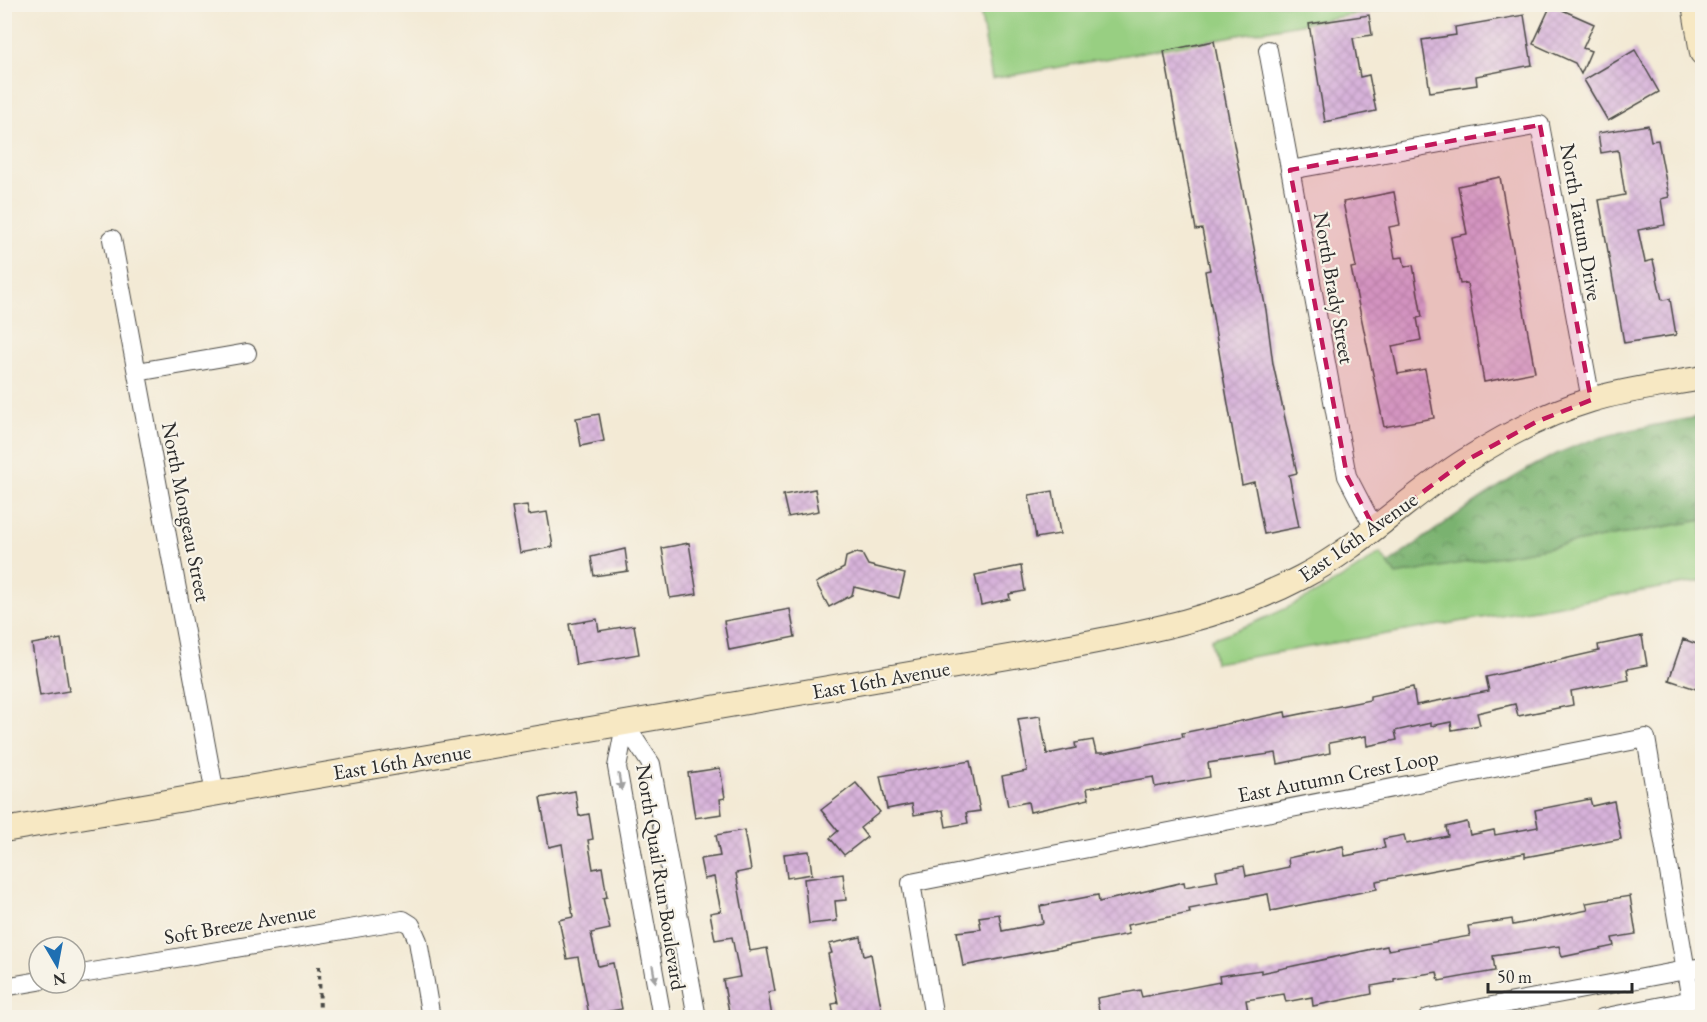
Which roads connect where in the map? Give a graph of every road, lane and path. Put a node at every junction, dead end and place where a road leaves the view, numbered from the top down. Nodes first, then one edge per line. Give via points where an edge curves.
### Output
1 (1694, 4) edge
2 (1702, 44) edge
3 (1268, 50) dead end
4 (1290, 170) junction
5 (112, 239) dead end
6 (247, 353) dead end
7 (137, 372) junction
8 (1702, 378) edge
9 (1591, 400) junction
10 (1374, 528) junction
11 (626, 724) junction
12 (215, 794) junction
13 (4, 830) edge
14 (319, 966) dead end
15 (1694, 969) edge
16 (87, 973) edge
17 (27, 983) edge
18 (4, 987) edge
19 (1697, 999) edge
20 (320, 1017) edge
21 (432, 1017) edge
22 (662, 1017) edge
23 (697, 1017) edge
24 (934, 1017) edge
25 (1429, 1017) edge
26 (1602, 1017) edge

1 - 2 street
3 - 4 street, North Brady Street
4 - 9 street, North Tatum Drive via 1540,125
4 - 10 street, North Brady Street via 1347,476
5 - 7 street, North Mongeau Street
6 - 7 street
7 - 12 street, North Mongeau Street
8 - 9 street, East 16th Avenue
9 - 10 street, East 16th Avenue via 1536,422 1465,461
10 - 11 street, East 16th Avenue via 1304,576 1213,615 1055,649
11 - 12 street, East 16th Avenue
11 -> 22 street, North Quail Run Boulevard via 617,767
11 - 23 street, North Quail Run Boulevard via 651,764
12 - 13 street, East 16th Avenue
14 - 20 path
15 - 19 street, East Autumn Crest Loop
15 - 24 street, East Autumn Crest Loop via 1646,738 911,883
15 - 25 street
16 - 21 street, Soft Breeze Avenue via 403,920 411,925 418,942
17 - 18 street
19 - 26 street

